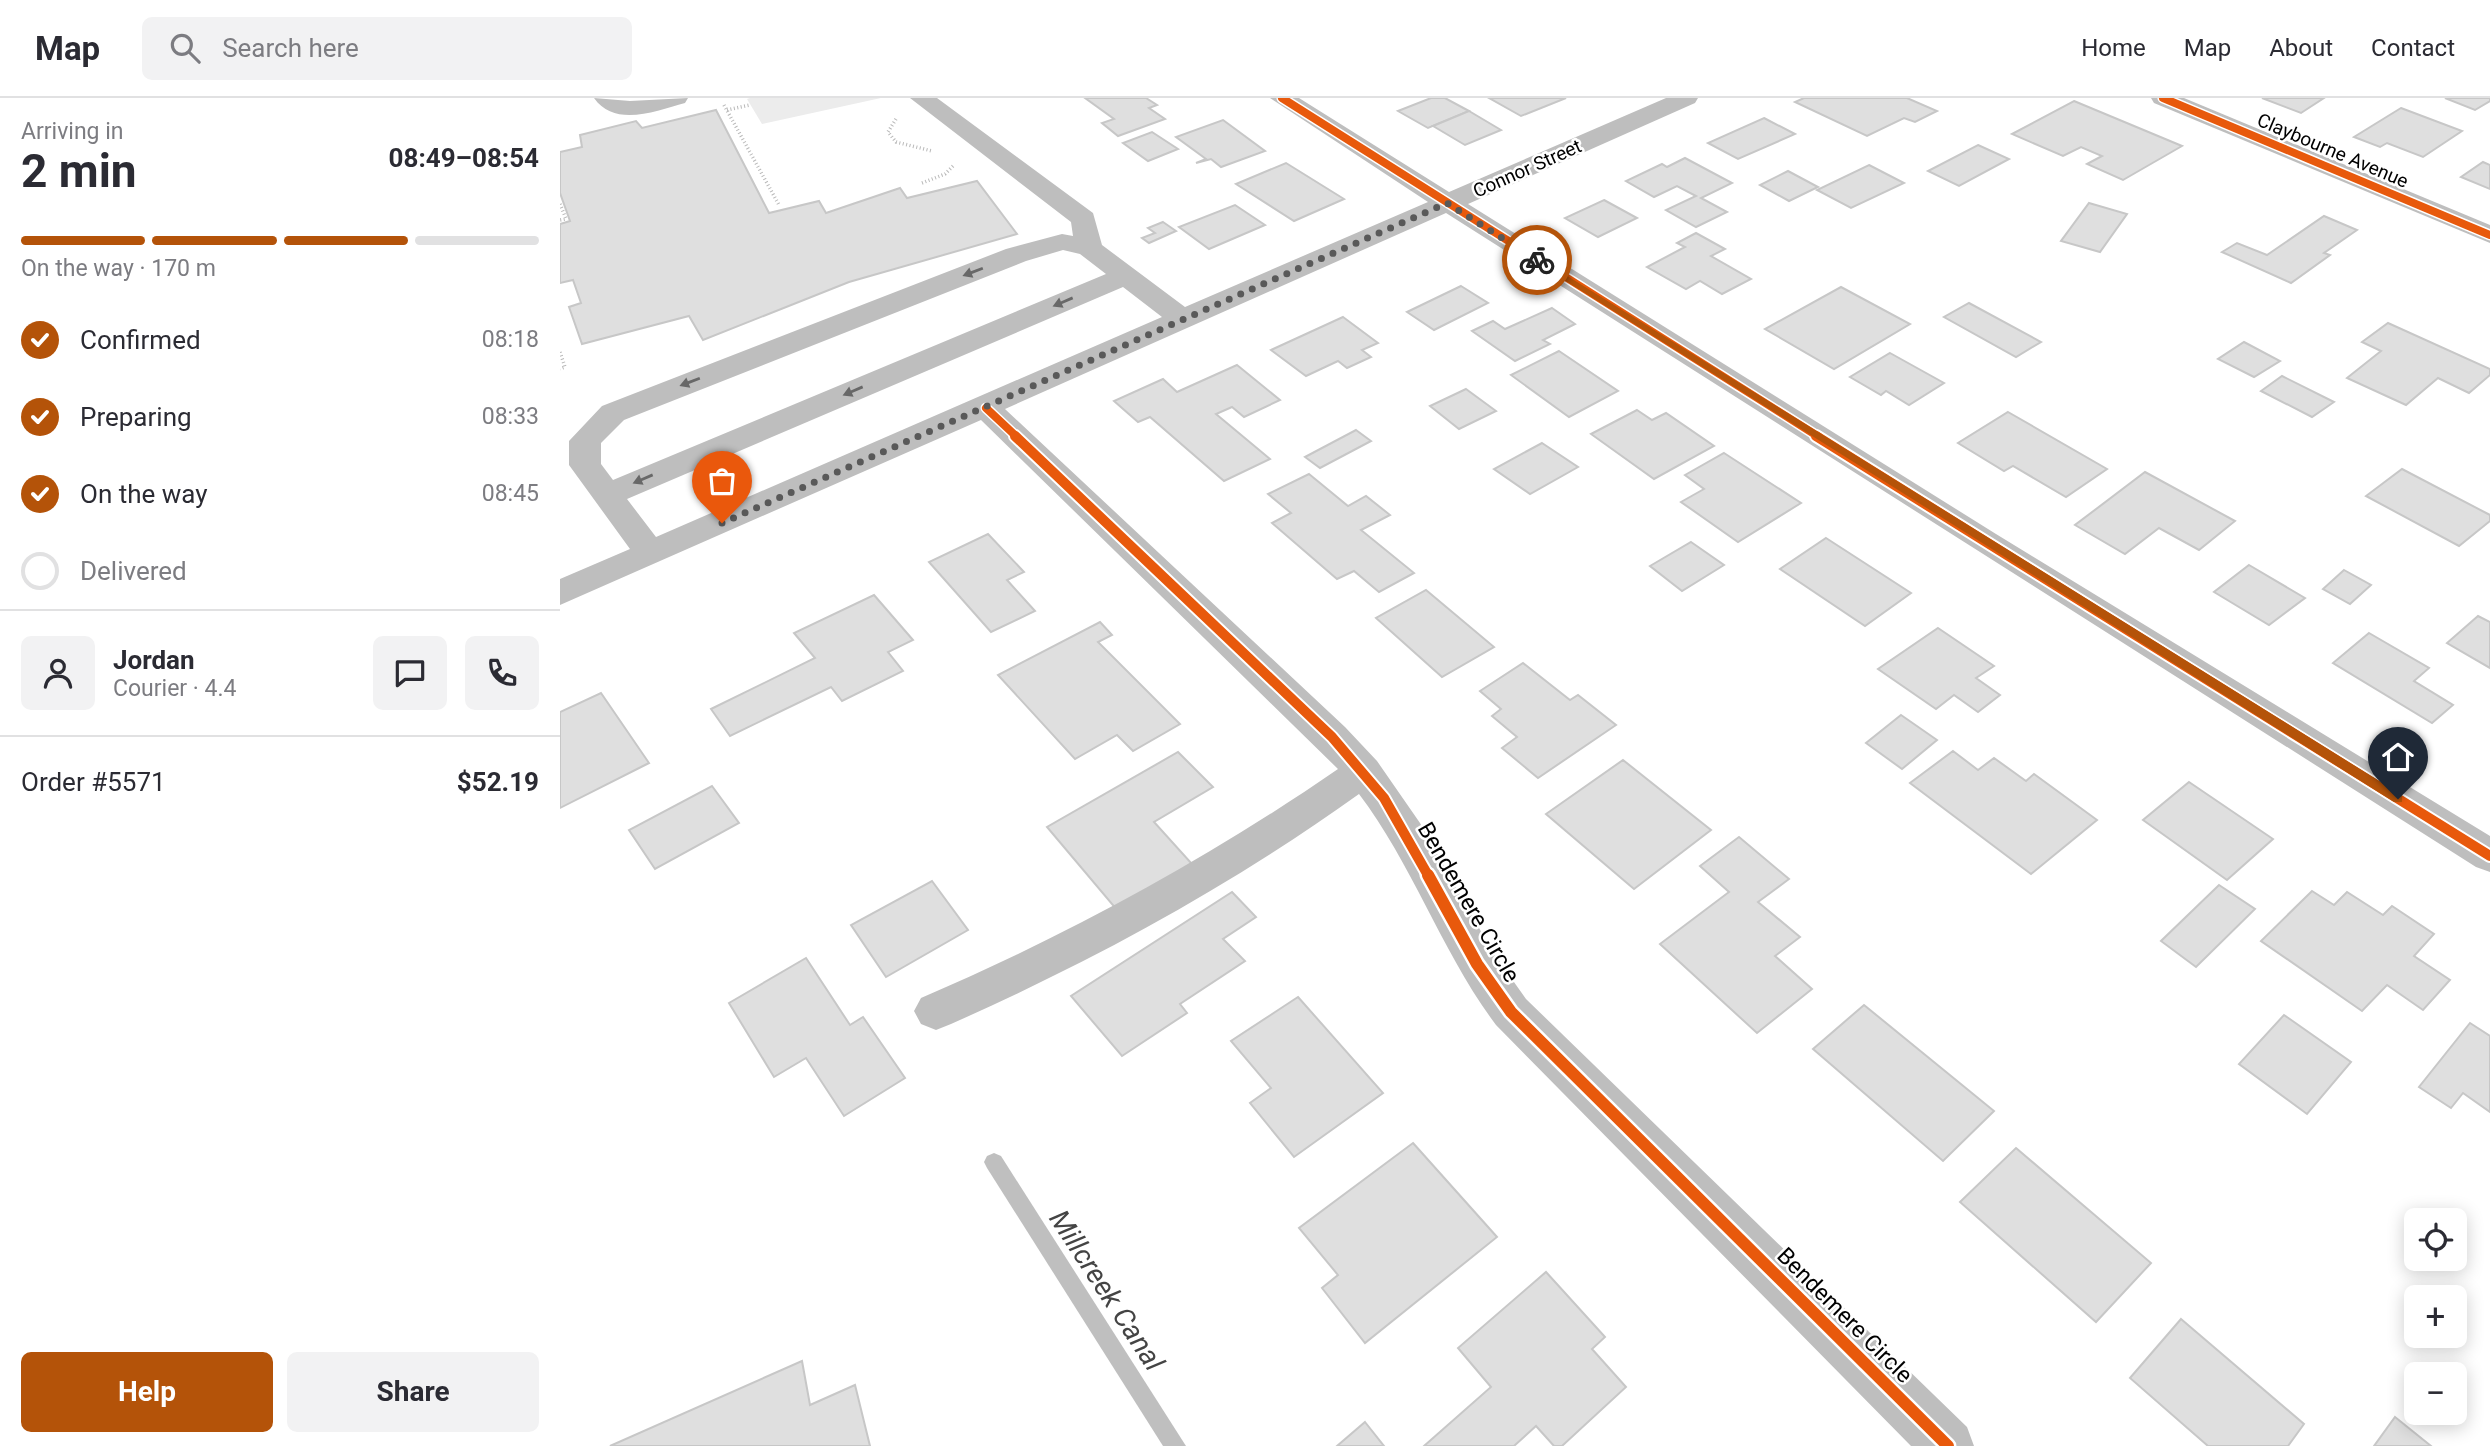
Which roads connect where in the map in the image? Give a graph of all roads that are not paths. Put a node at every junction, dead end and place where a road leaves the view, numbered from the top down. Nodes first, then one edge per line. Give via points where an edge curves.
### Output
1 (606, 98) edge
2 (677, 98) edge
3 (1282, 98) edge
4 (1686, 98) edge
5 (2163, 98) edge
6 (914, 107) edge
7 (1447, 203) junction
8 (2490, 235) edge
9 (1089, 248) junction
10 (1125, 276) junction
11 (1183, 320) junction
12 (986, 408) junction
13 (607, 495) junction
14 (650, 554) junction
15 (560, 593) edge
16 (1363, 771) junction
17 (2490, 856) edge
18 (936, 1011) dead end
19 (1948, 1446) edge

1 - 2 street via 618,108
3 - 7 street
4 - 7 street, Connor Street
5 - 8 street, Claybourne Avenue
6 - 9 street via 1084,219
7 - 11 street, Connor Street
7 - 17 street
9 - 10 street
9 -> 13 street via 1062,242 1016,255 613,413 585,441 585,465
10 - 11 street
10 -> 13 street
11 - 12 street, Connor Street
12 - 14 street, Connor Street
12 - 16 street, Bendemere Circle
13 - 14 street
14 - 15 street, Connor Street
16 - 18 street via 1279,832 1140,915 1021,975
16 - 19 street, Bendemere Circle via 1391,809 1476,964 1511,1012

